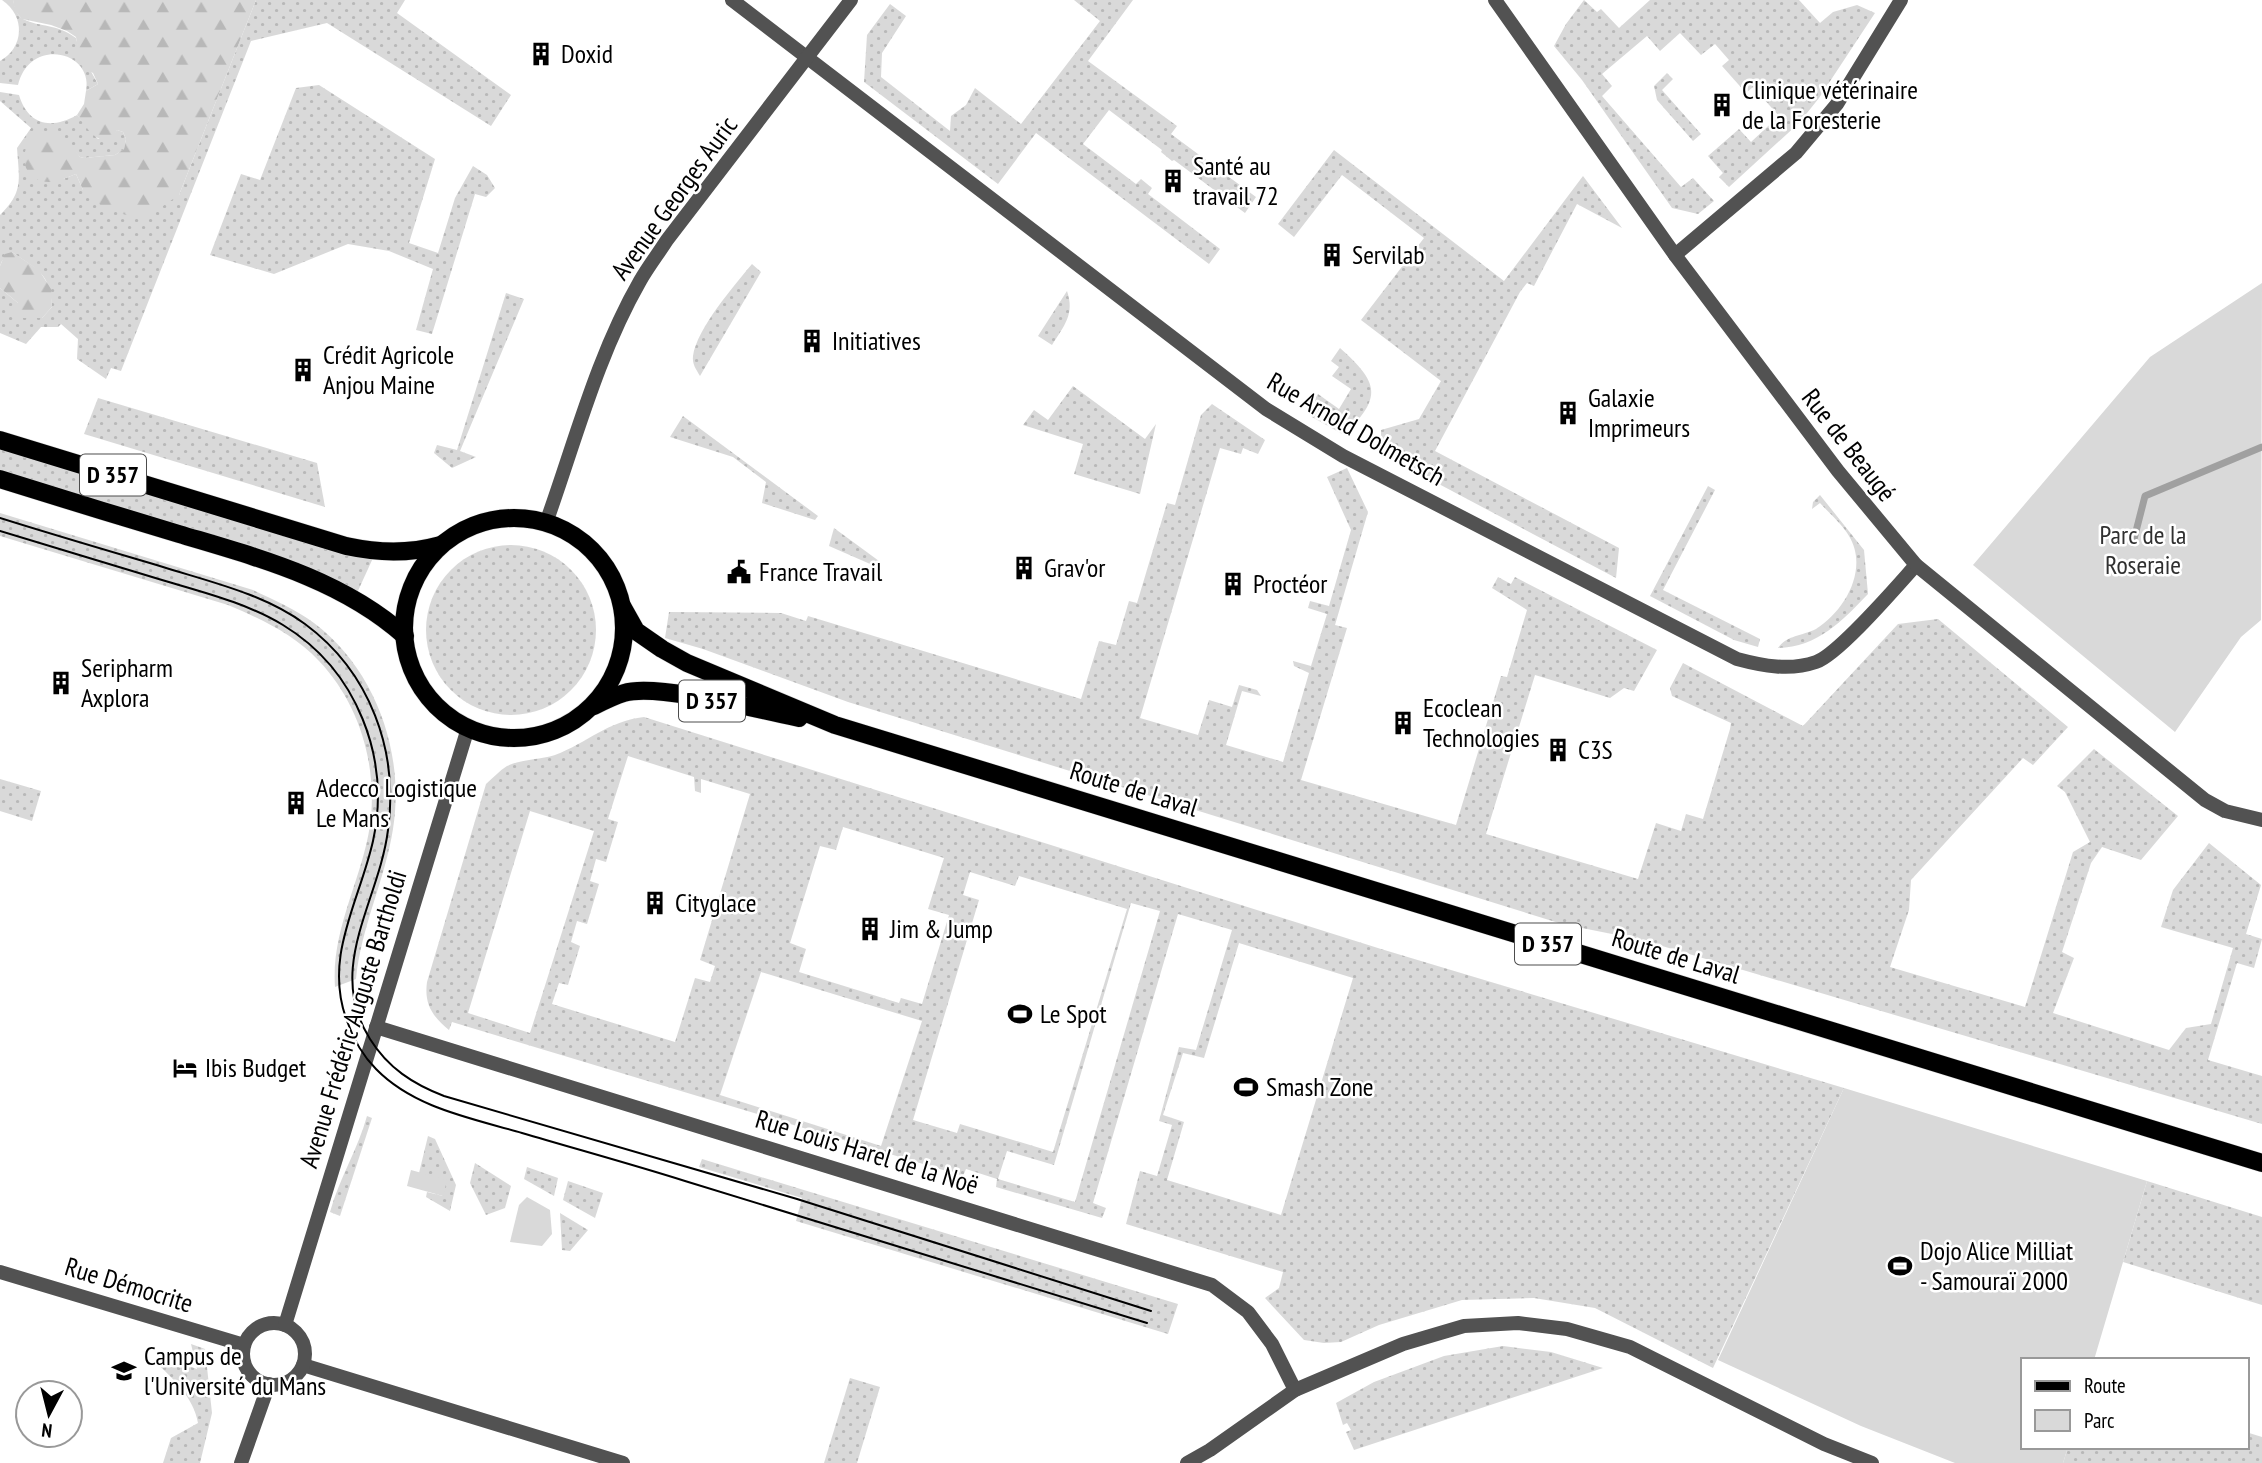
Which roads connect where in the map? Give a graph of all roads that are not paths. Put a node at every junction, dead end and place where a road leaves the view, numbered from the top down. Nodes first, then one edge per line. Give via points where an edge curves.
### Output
1 (732, 0) edge
2 (851, 0) edge
3 (1494, 0) edge
4 (1901, 0) edge
5 (807, 57) junction
6 (1675, 255) junction
7 (0, 440) edge
8 (0, 480) edge
9 (546, 523) junction
10 (443, 545) junction
11 (1916, 565) junction
12 (622, 606) junction
13 (405, 636) junction
14 (591, 707) junction
15 (835, 724) junction
16 (468, 728) junction
17 (2262, 820) edge
18 (376, 1027) junction
19 (2262, 1163) edge
20 (0, 1272) edge
21 (285, 1325) junction
22 (244, 1345) junction
23 (303, 1365) junction
24 (269, 1384) junction
25 (1295, 1390) junction
26 (241, 1463) edge
27 (623, 1463) edge
28 (1187, 1463) edge
29 (1872, 1463) edge

1 - 5 street, Rue Arnold Dolmetsch
2 - 5 street, Avenue Georges Auric
3 - 6 street, Rue de Beaugé
4 - 6 street via 1837,104 1796,153
5 - 9 street, Avenue Georges Auric via 640,280 595,381
5 - 11 street, Rue Arnold Dolmetsch via 1266,409 1343,456 1737,659 1766,667 1818,662 1837,649
6 - 11 street, Rue de Beaugé via 1838,471
7 - 10 main road, D 357 via 346,546 384,553
8 - 13 main road, D 357 via 304,575 361,602
9 - 10 main road via 521,519 487,522
9 - 12 main road via 593,552 612,578
10 - 13 main road via 421,570 411,591
11 - 17 street, Rue de Beaugé via 2188,787 2215,806
12 - 14 main road via 624,639 619,660 611,681
12 - 15 main road, Route de Laval / D 357 via 636,631 687,663
13 - 16 main road via 413,670 427,695 447,716
14 - 15 main road, Route de Laval / D 357 via 625,692 672,693
14 - 16 main road via 559,728 529,737 498,737
15 - 19 main road, Route de Laval / D 357
16 - 18 street, Avenue Frédéric Auguste Bartholdi
18 - 21 street, Avenue Frédéric Auguste Bartholdi
18 - 25 street, Rue Louis Harel de la Noë via 1212,1284 1248,1312 1272,1344
20 - 22 street, Rue Démocrite
21 - 22 street via 254,1329
21 - 23 street via 300,1337
22 - 24 street via 246,1367 259,1381
23 - 24 street via 293,1378
23 - 27 street
24 - 26 street
25 - 28 street
25 - 29 street via 1403,1344 1464,1326 1518,1323 1630,1347 1824,1444

